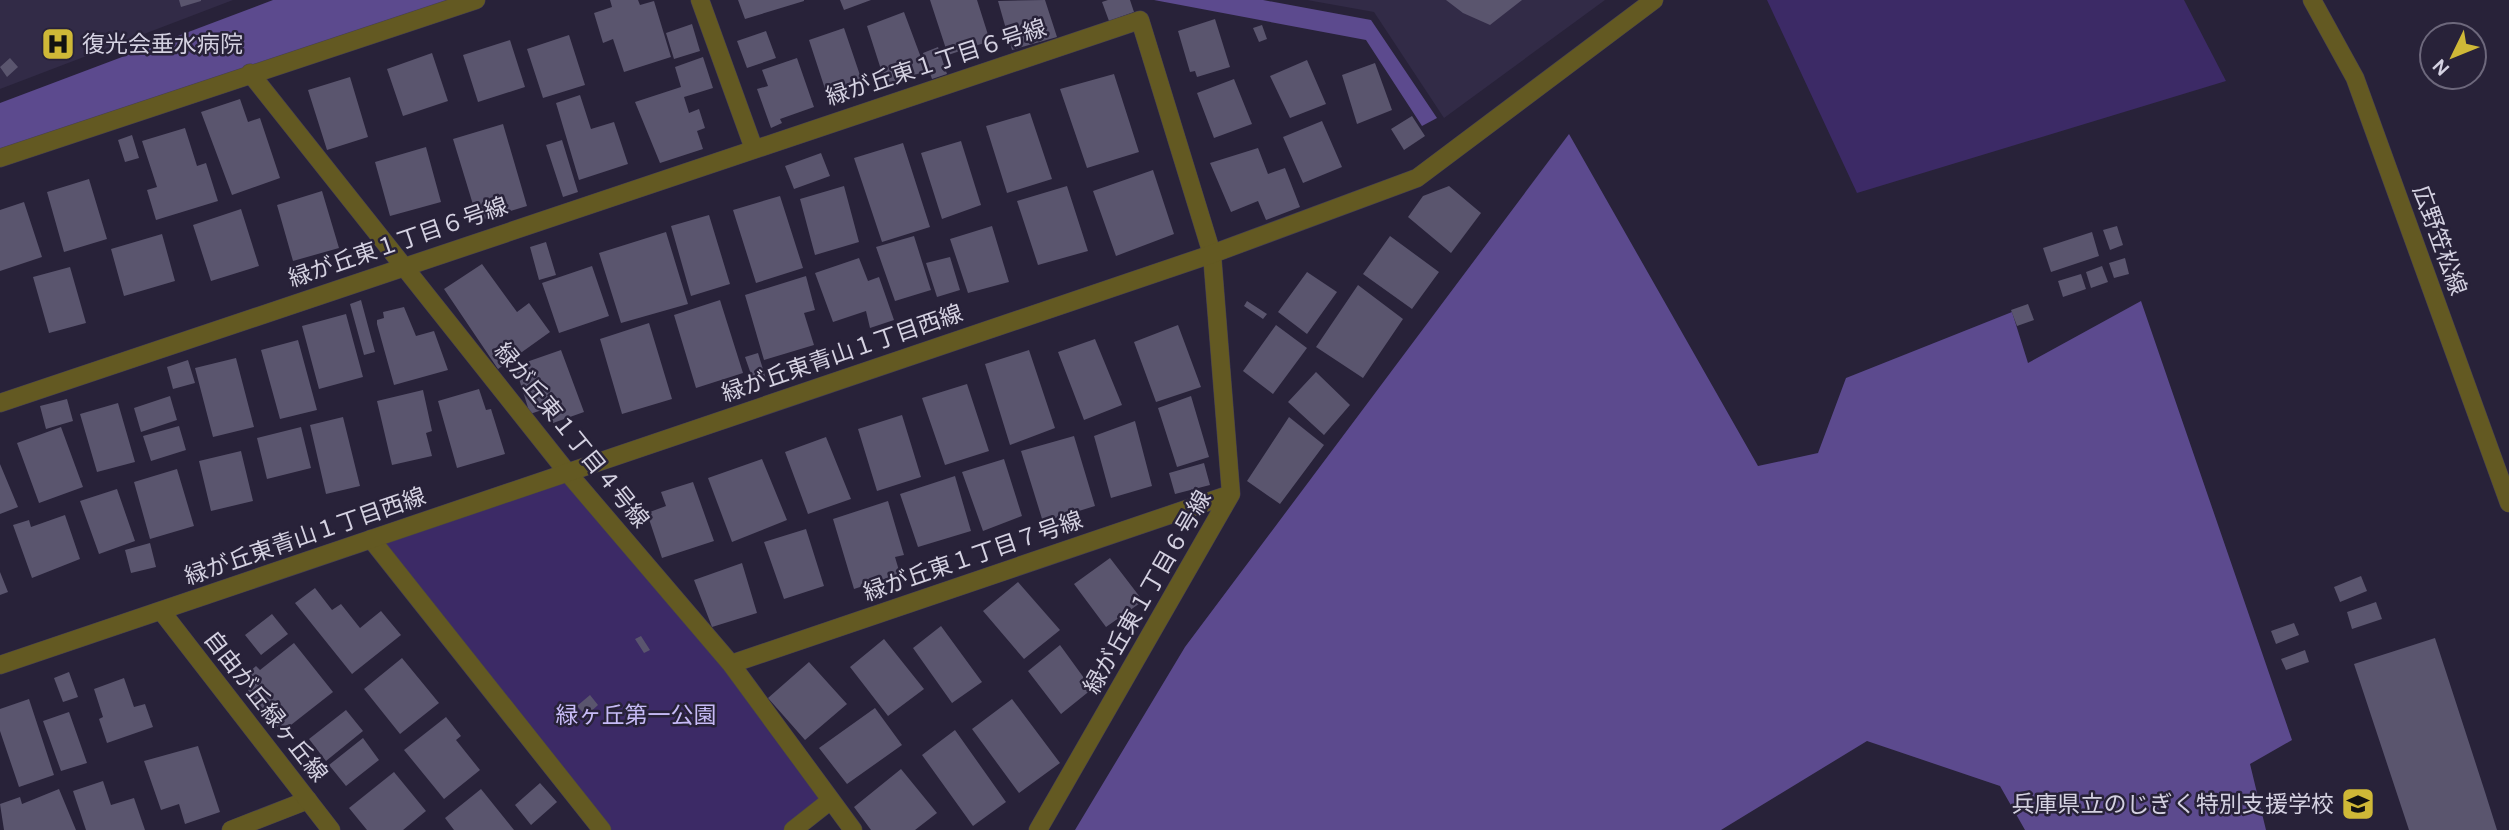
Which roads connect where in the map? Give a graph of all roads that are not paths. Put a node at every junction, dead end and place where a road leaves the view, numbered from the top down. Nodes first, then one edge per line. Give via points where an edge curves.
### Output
1 (476, 0) edge
2 (700, 0) edge
3 (1654, 0) edge
4 (2312, 0) edge
5 (250, 73) junction
6 (754, 149) junction
7 (0, 158) edge
8 (1212, 254) junction
9 (406, 265) junction
10 (0, 403) edge
11 (567, 472) junction
12 (1231, 494) junction
13 (2509, 503) edge
14 (371, 539) junction
15 (162, 612) junction
16 (731, 664) junction
17 (0, 665) edge
18 (308, 800) junction
19 (831, 800) junction
20 (231, 830) edge
21 (331, 830) edge
22 (602, 830) edge
23 (793, 830) edge
24 (853, 830) edge
25 (1038, 830) edge

1 - 5 street
2 - 6 street
3 - 8 street, 緑が丘東青山１丁目西線 via 1417,178
4 - 13 street, 広野笠松線 via 2355,78
5 - 7 street
5 - 9 street, 緑が丘東１丁目４号線
6 - 8 street, 緑が丘東１丁目６号線 via 1140,20
6 - 9 street, 緑が丘東１丁目６号線
8 - 11 street, 緑が丘東青山１丁目西線
8 - 12 street, 緑が丘東１丁目６号線
9 - 10 street, 緑が丘東１丁目６号線
9 - 11 street, 緑が丘東１丁目４号線
11 - 14 street, 緑が丘東青山１丁目西線
11 - 16 street, 緑が丘東１丁目４号線
12 - 16 street, 緑が丘東１丁目７号線
12 - 25 street, 緑が丘東１丁目６号線
14 - 15 street, 緑が丘東青山１丁目西線
14 - 22 street
15 - 17 street, 緑が丘東青山１丁目西線
15 - 18 street, 自由が丘緑ヶ丘線
16 - 19 street, 緑が丘東１丁目４号線
18 - 20 street
18 - 21 street, 自由が丘緑ヶ丘線
19 - 23 street
19 - 24 street, 緑が丘東１丁目４号線

